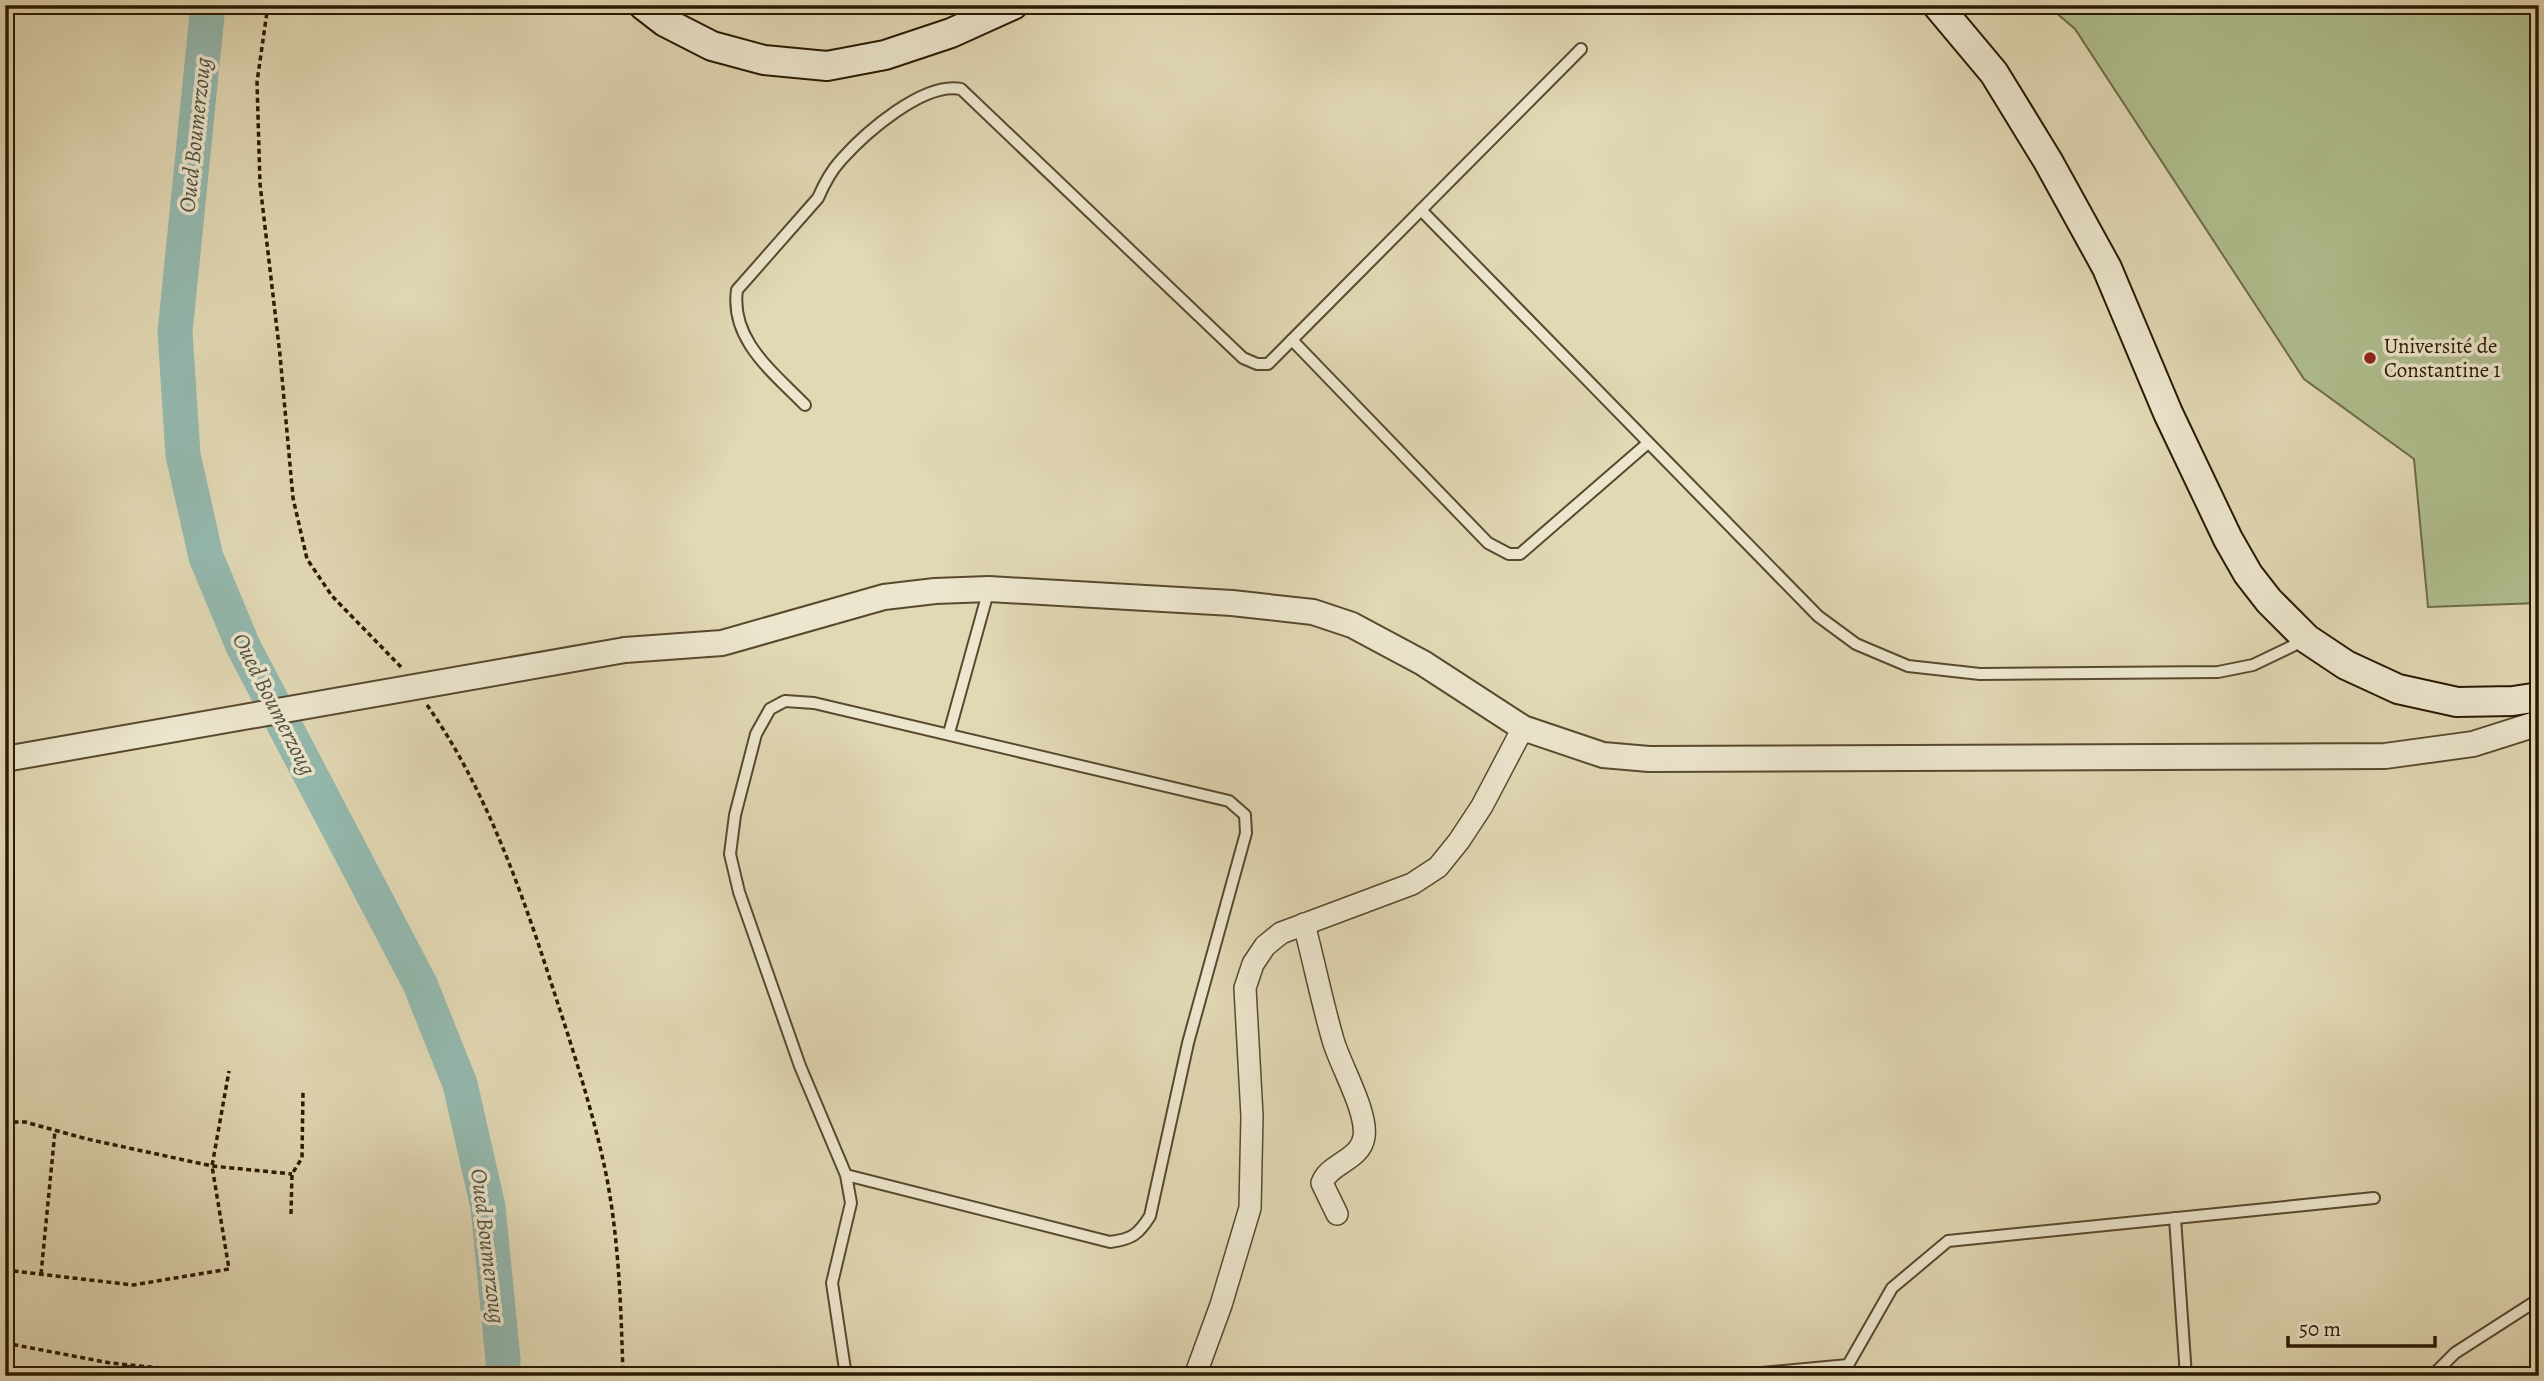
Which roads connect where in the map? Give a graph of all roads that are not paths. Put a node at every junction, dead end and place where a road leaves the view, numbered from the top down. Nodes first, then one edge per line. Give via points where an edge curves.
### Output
1 (643, 5) edge
2 (1937, 5) edge
3 (1006, 7) edge
4 (1581, 49) dead end
5 (1421, 209) junction
6 (1292, 341) junction
7 (805, 404) dead end
8 (1648, 443) junction
9 (989, 589) junction
10 (2308, 639) junction
11 (2539, 697) edge
12 (2539, 723) edge
13 (1523, 728) junction
14 (948, 733) junction
15 (5, 759) edge
16 (1304, 924) junction
17 (846, 1175) junction
18 (2374, 1198) dead end
19 (1337, 1214) dead end
20 (2175, 1218) junction
21 (2539, 1276) edge
22 (846, 1376) edge
23 (1195, 1376) edge
24 (1730, 1376) edge
25 (2186, 1376) edge
26 (2432, 1376) edge

1 - 3 main road via 664,22 712,46 764,60 827,66 885,55 951,33
2 - 10 main road via 1994,73 2107,268 2212,508 2241,563
4 - 5 lane
5 - 6 lane
5 - 8 lane
6 - 7 lane via 1268,364 1243,358 961,89 948,86 895,112 840,160 818,198 737,290 739,325 752,349
6 - 8 lane via 1488,542 1509,554 1520,554
8 - 10 lane via 1818,616 1856,644 1908,666 1980,674 2218,672 2253,665
9 - 13 street via 1313,612 1352,625 1400,651
9 - 14 lane
9 - 15 street, bridge via 884,597 722,643 625,650
10 - 11 main road via 2398,689 2458,702
12 - 13 street via 2473,744 2385,756 1985,758 1649,759 1603,755
13 - 16 street via 1482,806 1438,867 1412,884
14 - 17 lane via 814,702 785,702 770,709 756,734 735,815 730,854 739,892 800,1066
14 - 17 lane via 1229,800 1245,815 1246,833 1188,1043 1150,1216 1140,1232 1110,1242
16 - 19 street via 1333,1042 1365,1135 1352,1157 1325,1174 1322,1183
16 - 23 street via 1265,946 1245,988 1252,1116 1250,1208 1222,1306
17 - 22 lane via 851,1203 832,1283
18 - 20 lane
20 - 24 lane via 1948,1241 1892,1288 1847,1364
20 - 25 lane
21 - 26 lane via 2536,1301 2455,1353

